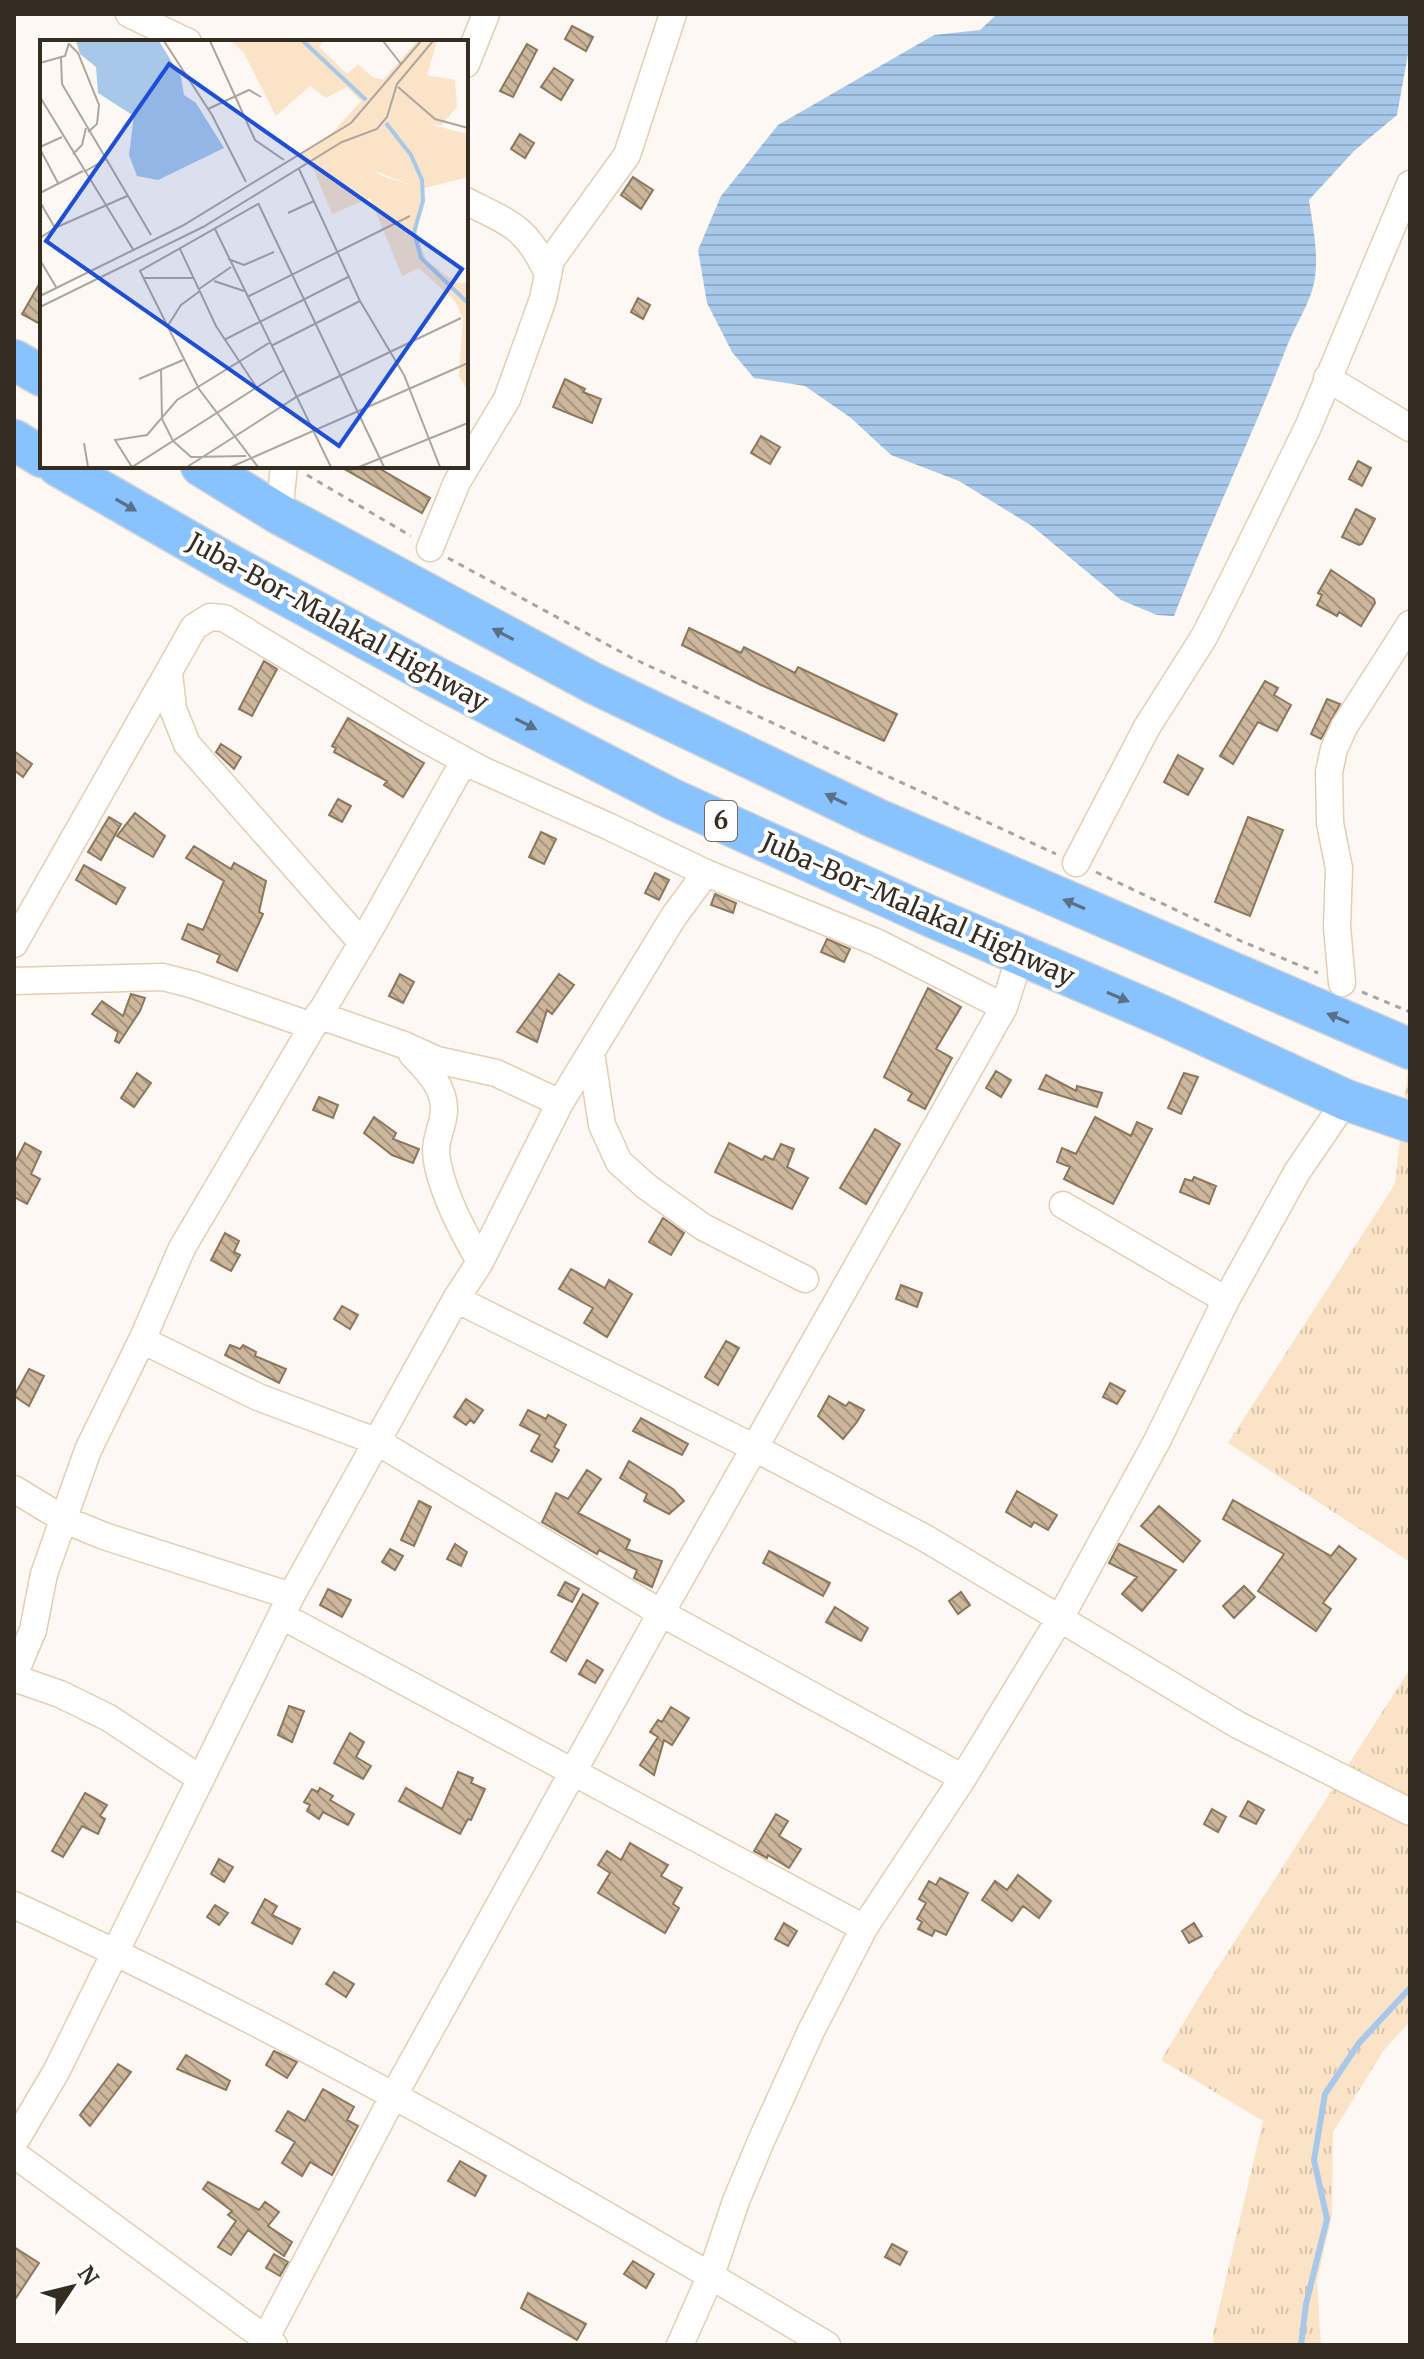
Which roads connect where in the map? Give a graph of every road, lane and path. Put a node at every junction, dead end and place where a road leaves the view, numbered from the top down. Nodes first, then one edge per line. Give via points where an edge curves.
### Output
1 (129, 14) edge
2 (486, 14) edge
3 (668, 16) edge
4 (184, 40) edge
5 (468, 59) edge
6 (1410, 184) edge
7 (468, 202) edge
8 (548, 274) junction
9 (14, 360) edge
10 (40, 375) edge
11 (1327, 378) junction
12 (1410, 428) edge
13 (14, 440) edge
14 (40, 456) edge
15 (468, 464) edge
16 (61, 468) edge
17 (204, 468) edge
18 (465, 468) edge
19 (294, 470) edge
20 (279, 514) junction
21 (430, 548) junction
22 (1410, 624) edge
23 (169, 673) junction
24 (464, 761) junction
25 (1076, 863) junction
26 (706, 873) junction
27 (362, 943) junction
28 (14, 944) edge
29 (1020, 956) junction
30 (14, 981) edge
31 (1342, 983) junction
32 (1004, 1007) junction
33 (1410, 1012) edge
34 (315, 1021) junction
35 (404, 1045) junction
36 (1410, 1049) edge
37 (591, 1053) junction
38 (1346, 1100) junction
39 (560, 1103) junction
40 (1410, 1122) edge
41 (1063, 1205) dead end
42 (480, 1262) junction
43 (805, 1279) dead end
44 (456, 1299) junction
45 (1226, 1300) junction
46 (142, 1340) junction
47 (378, 1442) junction
48 (753, 1447) junction
49 (14, 1489) edge
50 (65, 1520) junction
51 (286, 1606) junction
52 (661, 1613) junction
53 (1059, 1620) junction
54 (14, 1677) edge
55 (573, 1773) junction
56 (963, 1778) junction
57 (201, 1779) junction
58 (1410, 1812) edge
59 (14, 1905) edge
60 (864, 1928) junction
61 (115, 1951) junction
62 (394, 2095) junction
63 (14, 2143) edge
64 (14, 2154) edge
65 (711, 2275) junction
66 (267, 2343) edge
67 (680, 2345) edge
68 (827, 2345) edge

1 - 4 street
2 - 5 street
3 - 8 street via 627,155 557,249
6 - 11 street
7 - 8 street via 528,236
8 - 15 street via 507,399
9 - 10 highway
11 - 12 street
11 - 25 street via 1204,637 1147,727
13 - 14 highway
16 -> 29 highway, Juba-Bor-Malakal Highway / 6 via 436,677 672,799
17 - 20 highway
18 - 21 street
19 - 20 street
19 - 21 path
36 -> 20 highway via 875,818 593,683
21 - 25 path via 632,658
22 - 31 street via 1344,727 1329,772 1330,823 1339,868
23 - 24 street via 194,627 210,617 224,618
23 - 27 street via 173,709 187,744
23 - 28 street
24 - 26 street
24 - 27 street
25 - 31 path
26 - 32 street via 876,942
26 - 37 street
27 - 34 street
29 - 32 street
29 -> 38 highway, Juba-Bor-Malakal Highway / 6
30 - 34 street via 163,977
31 - 33 path
32 - 48 street
34 - 35 street
34 - 46 street via 182,1248
35 - 39 street via 437,1060 496,1073
35 - 42 street via 432,1075 442,1095 444,1112 435,1142 438,1164 450,1205
37 - 39 street
37 - 43 street via 602,1125 619,1162 703,1227
38 - 40 highway, Juba-Bor-Malakal Highway / 6
38 - 45 street via 1297,1172
39 - 42 street
41 - 45 street
42 - 44 street
44 - 47 street
44 - 48 street
45 - 53 street via 1157,1441
46 - 47 street via 258,1397
46 - 50 street via 88,1450
47 - 51 street
47 - 52 street
48 - 52 street
48 - 53 street via 925,1538
49 - 50 street
50 - 51 street
50 - 54 street
51 - 55 street
51 - 57 street
52 - 55 street
52 - 56 street
53 - 56 street
53 - 58 street via 1238,1725
54 - 57 street via 109,1718
55 - 60 street
55 - 62 street
56 - 60 street
57 - 61 street
59 - 61 street
60 - 65 street via 761,2141
61 - 62 street
61 - 63 street via 56,2072
62 - 65 street
62 - 66 street
64 - 66 street
65 - 67 street
65 - 68 street

